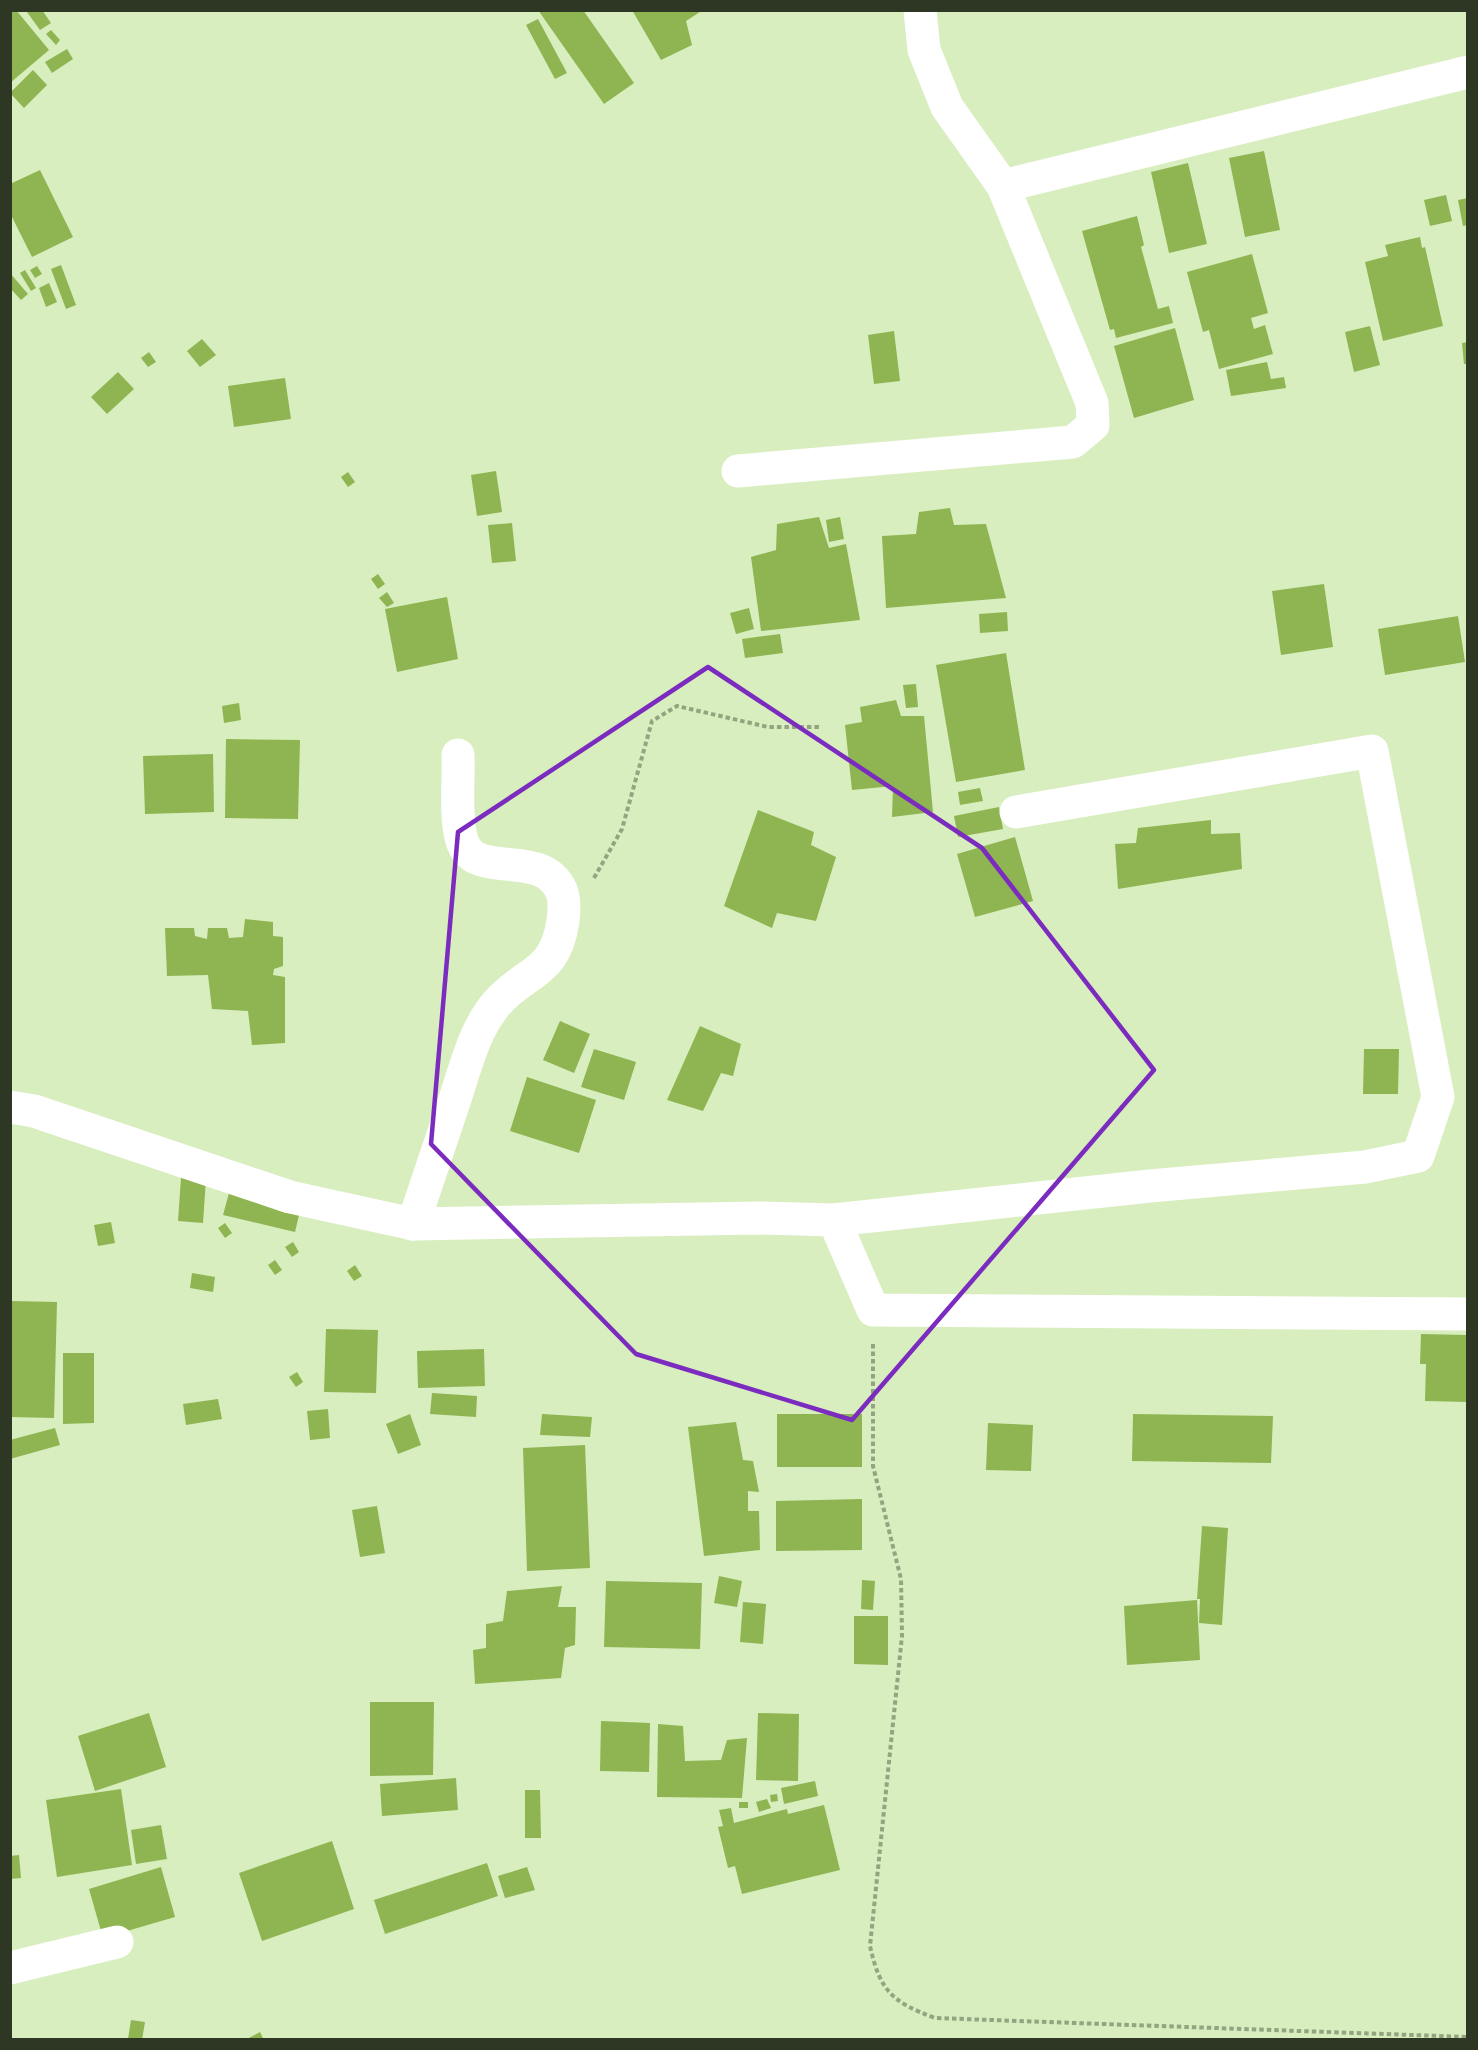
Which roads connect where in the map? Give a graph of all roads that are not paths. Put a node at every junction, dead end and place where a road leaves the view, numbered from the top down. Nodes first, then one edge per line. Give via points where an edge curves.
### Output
1 (920, 10) edge
2 (1467, 72) edge
3 (1003, 186) junction
4 (738, 471) dead end
5 (458, 755) dead end
6 (1016, 812) dead end
7 (10, 1107) edge
8 (834, 1220) junction
9 (413, 1224) junction
10 (1467, 1314) edge
11 (117, 1942) dead end
12 (10, 1968) edge

1 - 3 street via 924,50 947,107
2 - 3 street
3 - 4 street via 1092,403 1093,425 1085,435 1073,442
5 - 9 street via 460,836 469,854 477,861 525,865 546,872 562,890 564,912 561,936 547,964 498,1002 477,1033
6 - 8 street via 1372,751 1438,1097 1418,1156 1365,1167
7 - 9 street via 45,1114 290,1197
8 - 9 street
8 - 10 street via 873,1310
11 - 12 street

